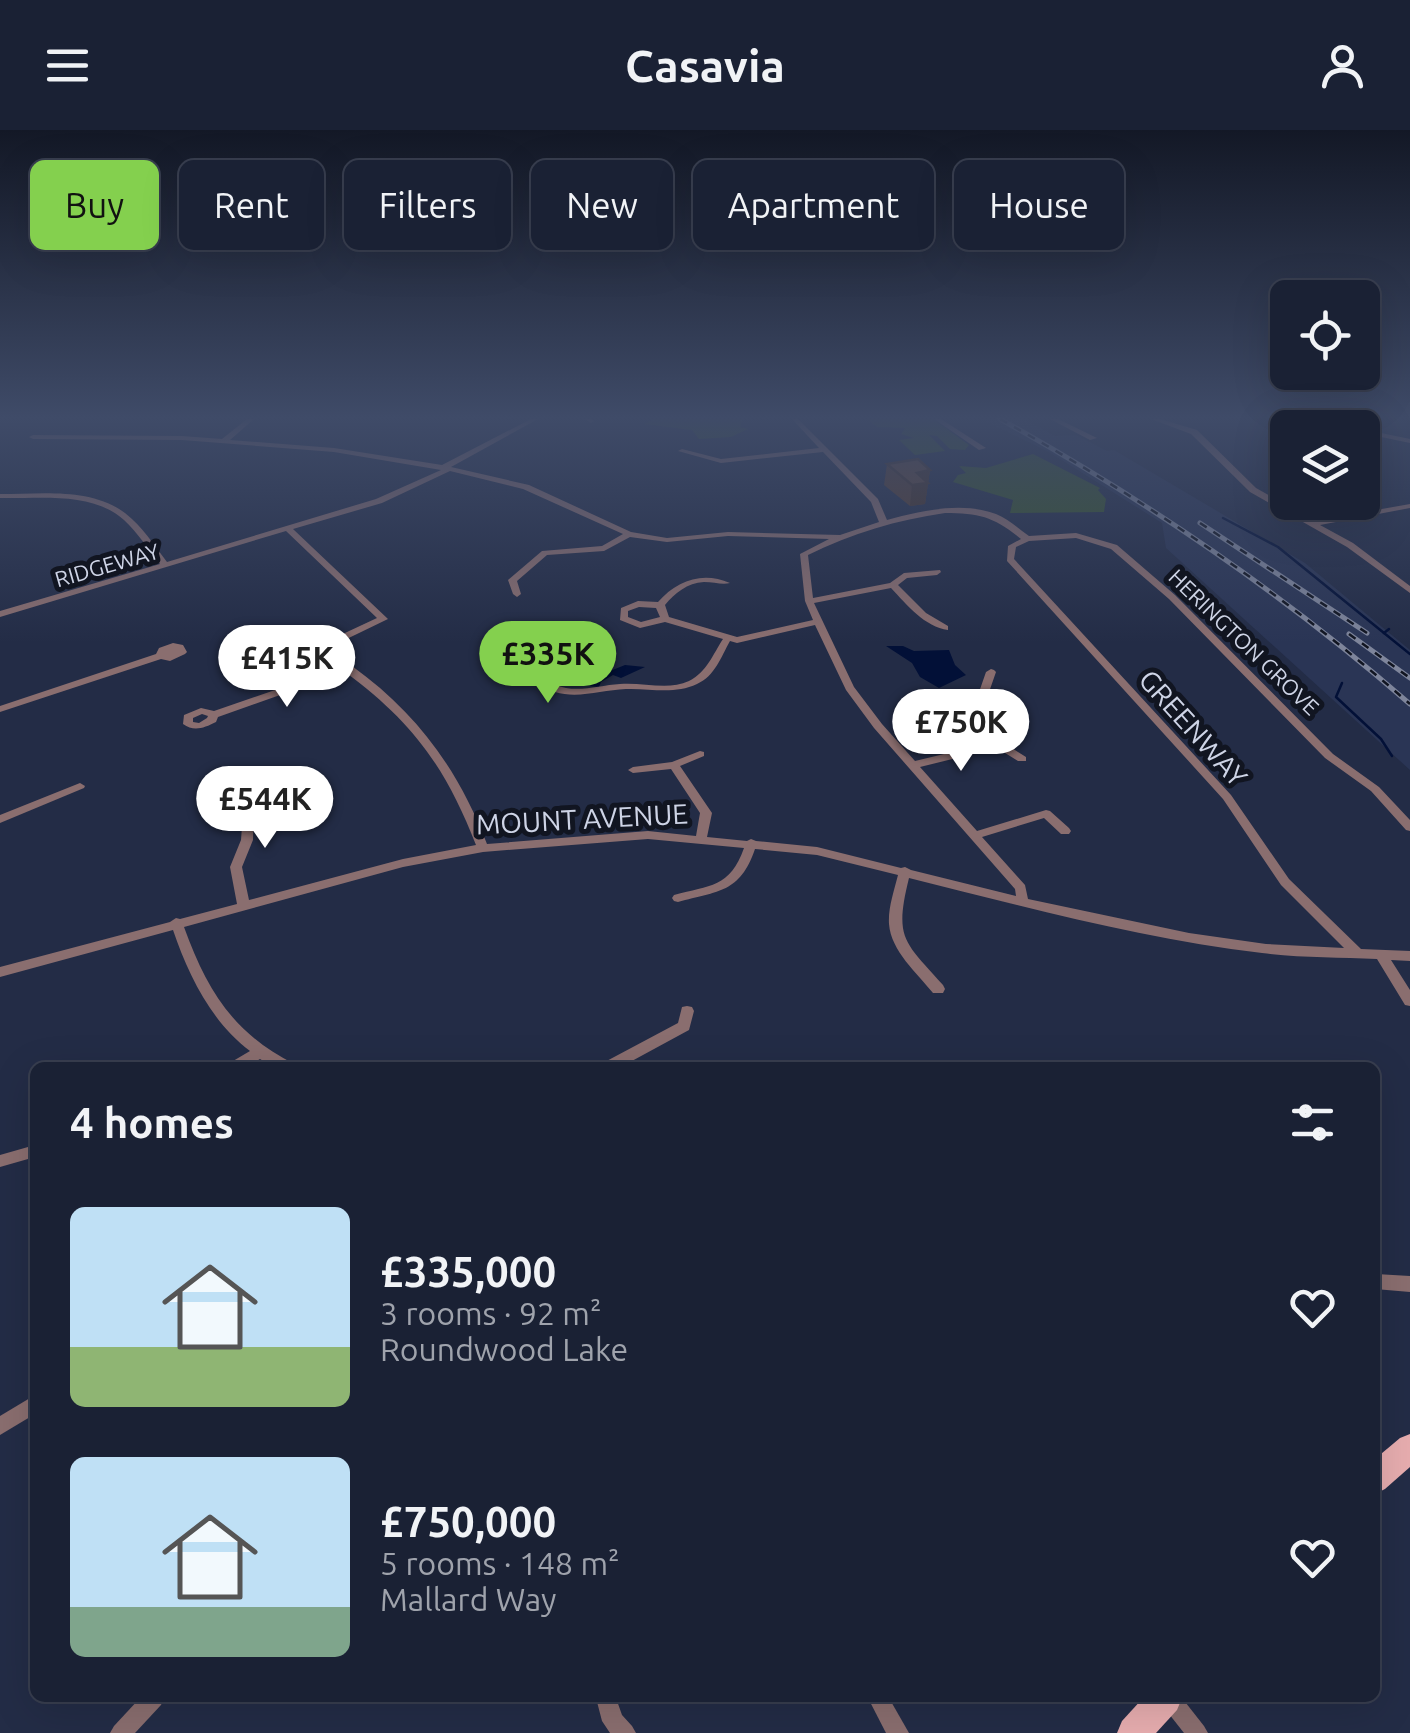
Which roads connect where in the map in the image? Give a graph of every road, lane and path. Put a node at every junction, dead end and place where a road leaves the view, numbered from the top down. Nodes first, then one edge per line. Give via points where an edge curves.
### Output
1 (394, 494) edge
2 (539, 494) edge
3 (868, 494) edge
4 (1261, 494) edge
5 (0, 496) edge
6 (1410, 506) edge
7 (884, 519) junction
8 (1312, 524) junction
9 (288, 529) junction
10 (629, 534) junction
11 (771, 536) junction
12 (839, 538) junction
13 (1027, 540) junction
14 (804, 554) junction
15 (166, 566) junction
16 (937, 572) dead end
17 (726, 584) dead end
18 (893, 585) junction
19 (1410, 590) edge
20 (517, 594) dead end
21 (809, 601) junction
22 (660, 605) junction
23 (0, 614) edge
24 (665, 619) junction
25 (817, 622) junction
26 (945, 628) dead end
27 (727, 639) junction
28 (569, 642) dead end
29 (160, 656) dead end
30 (348, 668) junction
31 (990, 672) dead end
32 (0, 710) edge
33 (214, 715) dead end
34 (999, 744) junction
35 (700, 754) dead end
36 (1022, 759) dead end
37 (674, 765) junction
38 (914, 765) junction
39 (633, 770) dead end
40 (80, 786) dead end
41 (248, 802) dead end
42 (0, 819) edge
43 (1410, 827) edge
44 (1065, 831) dead end
45 (976, 836) junction
46 (701, 837) junction
47 (751, 843) junction
48 (484, 848) junction
49 (905, 871) junction
50 (678, 898) dead end
51 (1022, 902) junction
52 (243, 903) junction
53 (176, 922) junction
54 (1358, 954) junction
55 (1382, 956) junction
56 (1410, 956) edge
57 (0, 972) edge
58 (938, 989) dead end
59 (1410, 1001) edge
60 (690, 1022) dead end
61 (258, 1053) junction
62 (244, 1062) edge
63 (277, 1062) edge
64 (617, 1062) edge
65 (30, 1152) edge
66 (0, 1161) edge
67 (1380, 1282) edge
68 (1410, 1284) edge
69 (30, 1407) edge
70 (0, 1426) edge
71 (1408, 1454) edge
72 (1380, 1476) edge
73 (150, 1702) edge
74 (607, 1702) edge
75 (880, 1702) edge
76 (1163, 1702) edge
77 (1170, 1702) edge
78 (121, 1733) edge
79 (624, 1733) edge
80 (898, 1733) edge
81 (1134, 1733) edge
82 (1197, 1733) edge

1 - 9 street, RIDGEWAY
2 - 10 street
3 - 7 street
4 - 8 street
5 - 15 street via 109,506
6 - 8 street
7 - 12 street
7 - 13 street via 974,511 1005,522
8 - 19 street
9 - 15 street, RIDGEWAY
9 - 30 street via 383,619 322,646
10 - 11 street via 667,540
10 - 20 street via 604,548 541,555 512,580
11 - 12 street
11 - 14 street
12 - 14 street
13 - 43 street, HERINGTON GROVE via 1088,536 1114,547
13 - 54 street, GREENWAY via 1012,546 1010,558 1227,796 1285,882
14 - 21 street
15 - 23 street, RIDGEWAY
16 - 18 street via 904,576
17 - 22 street via 690,581
18 - 21 street
18 - 26 street
21 - 25 street
22 - 24 street
22 - 24 street via 628,607 623,618 640,625
24 - 27 street
25 - 27 street
25 - 38 street via 859,702
27 - 28 street via 703,677 666,688 584,693 534,674 535,662
29 - 32 street
30 - 33 street
30 - 48 street via 447,766
31 - 34 street via 984,696 1001,731
34 - 36 street
34 - 38 street
35 - 37 street
37 - 39 street
37 - 46 street via 706,813
38 - 45 street
40 - 42 street
41 - 52 street via 247,840 236,868
44 - 45 street via 1046,814
45 - 51 street via 1021,888
46 - 47 street, MOUNT AVENUE
46 - 48 street, MOUNT AVENUE
47 - 49 street, MOUNT AVENUE
47 - 50 street via 744,869 731,882
48 - 52 street, MOUNT AVENUE
49 - 51 street, MOUNT AVENUE
49 - 58 street via 892,921 896,936
51 - 54 street, MOUNT AVENUE via 1189,938
52 - 53 street, MOUNT AVENUE
53 - 57 street, MOUNT AVENUE
53 - 61 street via 202,988
54 - 55 street, MOUNT AVENUE
55 - 56 street, MOUNT AVENUE
55 - 59 street
60 - 64 street
61 - 62 street
61 - 63 street
65 - 66 street
67 - 68 street
69 - 70 street
71 - 72 main road
73 - 78 street
74 - 79 street
75 - 80 street
76 - 81 main road
77 - 82 street

